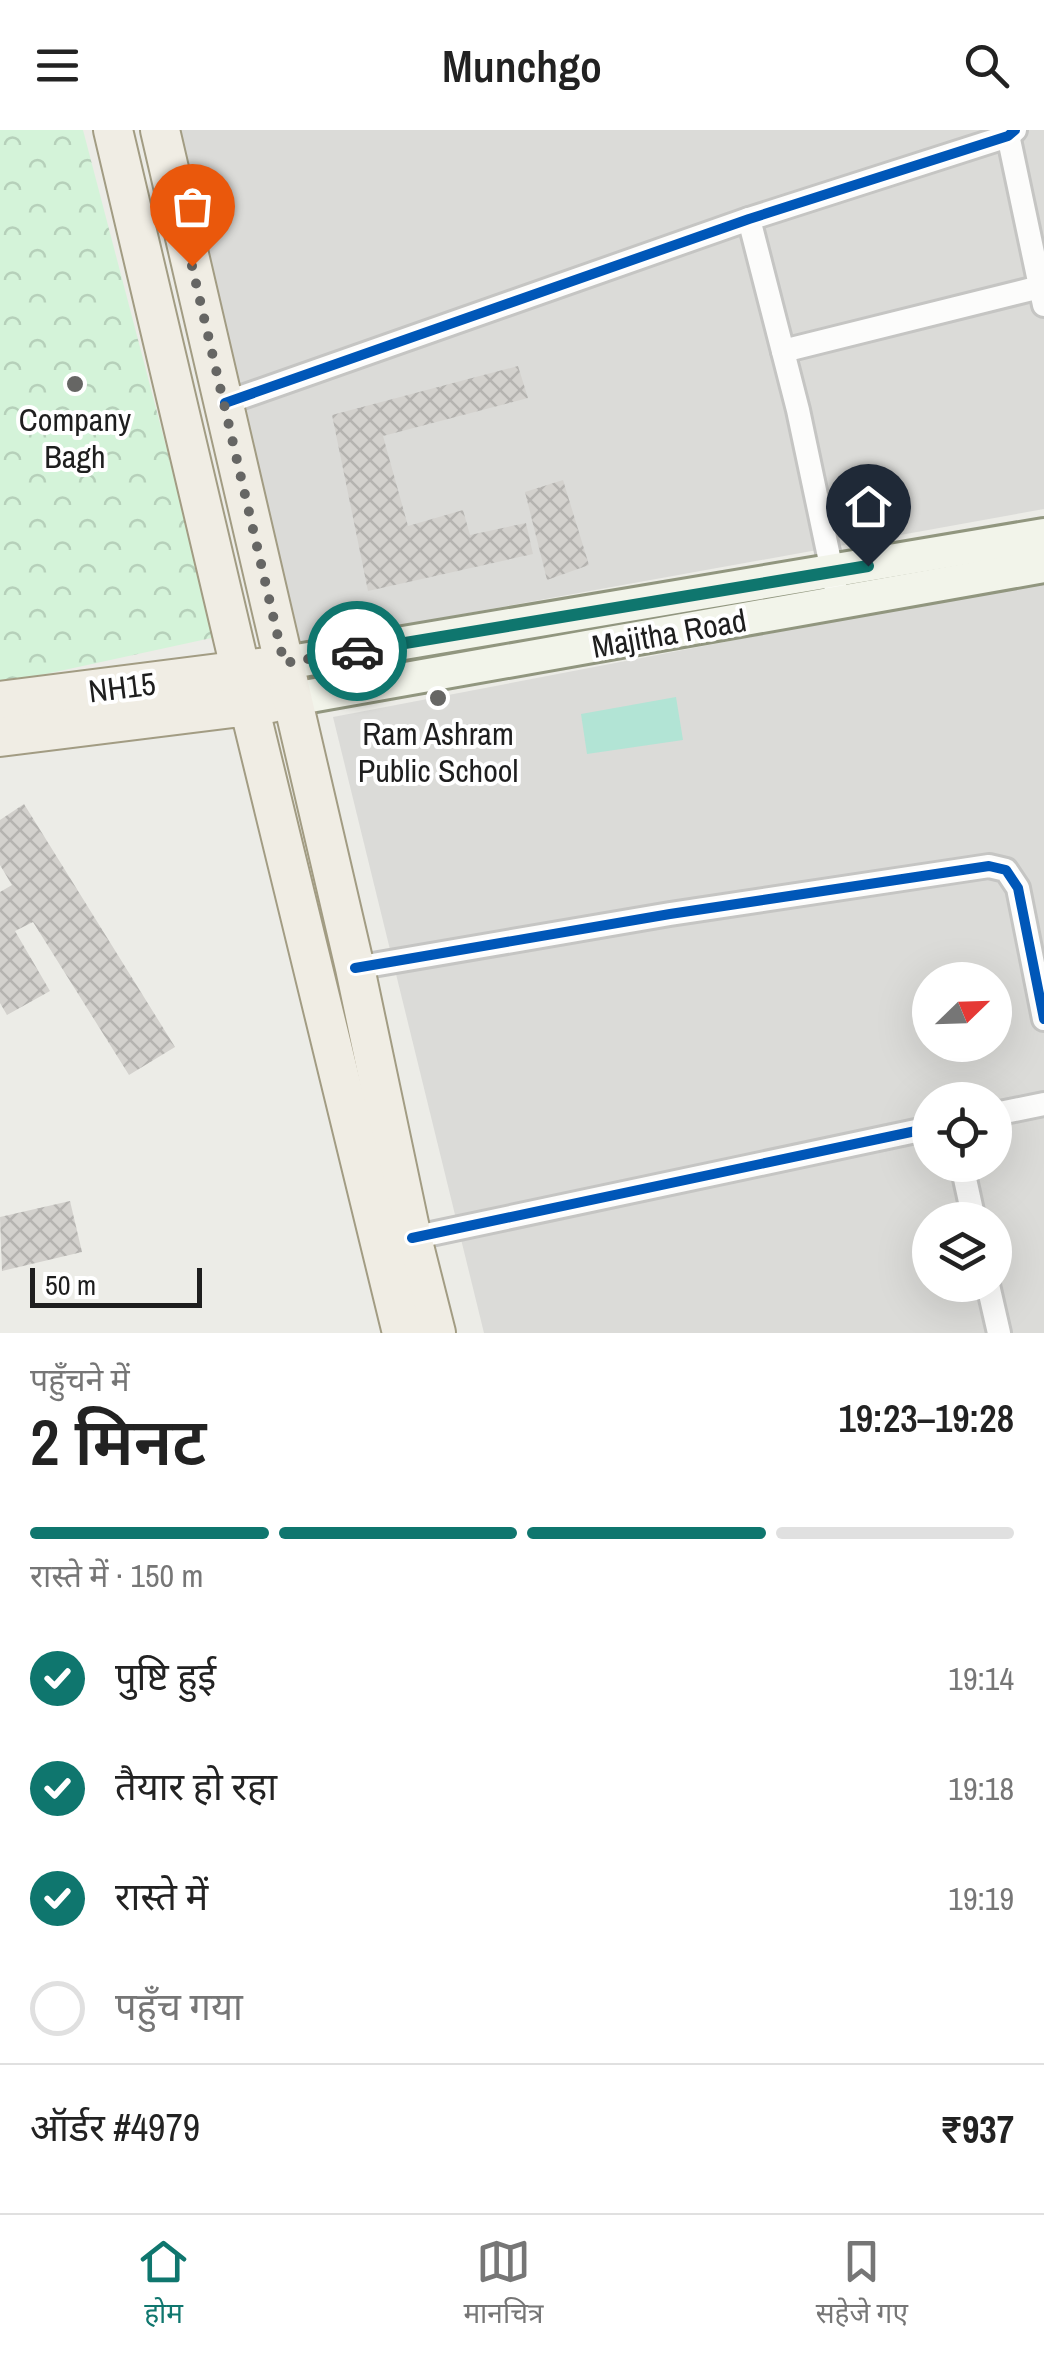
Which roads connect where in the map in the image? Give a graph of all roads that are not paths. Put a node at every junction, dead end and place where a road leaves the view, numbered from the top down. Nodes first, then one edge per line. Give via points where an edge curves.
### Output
1 (113, 130) edge
2 (160, 130) edge
3 (1010, 132) edge
4 (749, 219) junction
5 (1036, 225) edge
6 (1042, 296) edge
7 (783, 351) junction
8 (225, 403) junction
9 (1044, 535) edge
10 (1044, 566) edge
11 (836, 587) junction
12 (289, 681) junction
13 (246, 689) junction
14 (0, 701) edge
15 (0, 737) edge
16 (355, 968) junction
17 (1044, 1019) edge
18 (1044, 1104) edge
19 (1012, 1111) edge
20 (912, 1132) edge
21 (412, 1238) junction
22 (992, 1302) edge
23 (402, 1333) edge
24 (436, 1333) edge
25 (999, 1333) edge

1 - 13 main road
2 - 8 main road
3 - 4 street
3 - 5 street
4 - 7 street
4 - 8 street
5 - 6 street
6 - 7 street
7 - 11 street
8 - 12 main road
9 - 11 main road, Majitha Road
10 - 11 main road, Majitha Road
11 - 12 main road, Majitha Road
12 - 13 main road
12 - 16 main road
13 - 14 main road, NH15
13 - 15 main road
13 - 23 main road
16 - 17 street via 989,866 1006,870 1018,888
16 - 21 main road
18 - 19 street
20 - 21 street
21 - 24 main road
22 - 25 street

